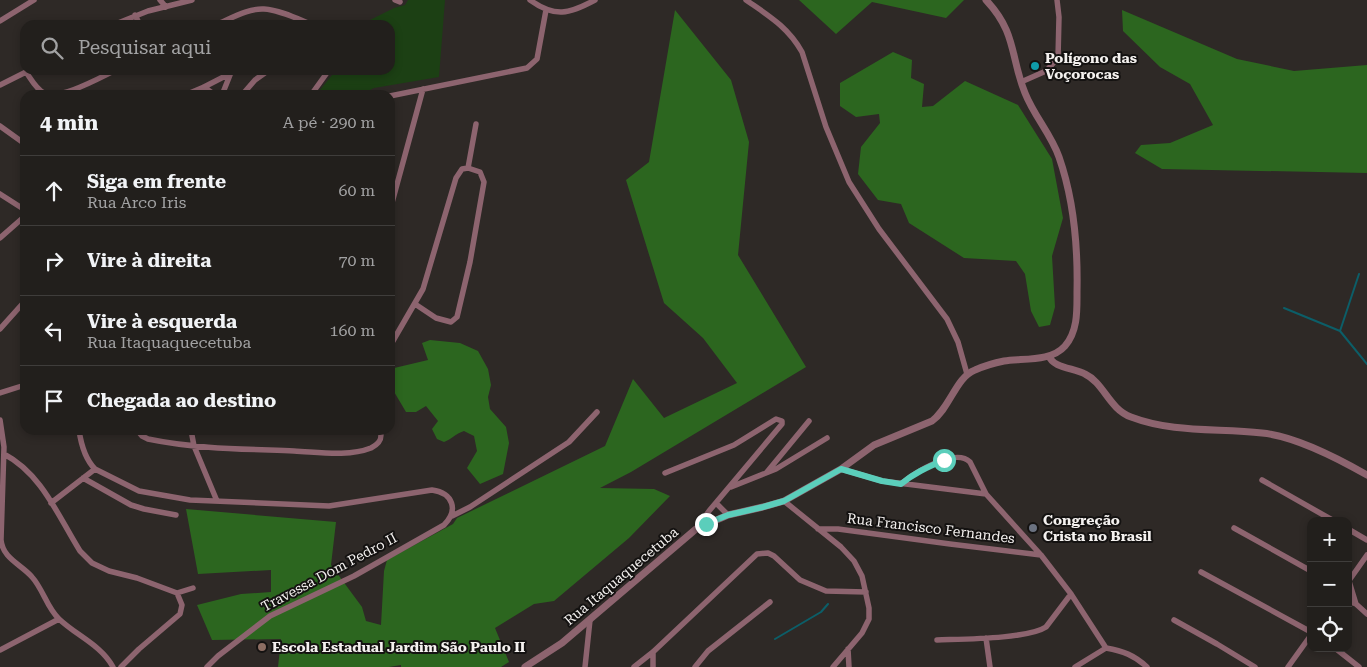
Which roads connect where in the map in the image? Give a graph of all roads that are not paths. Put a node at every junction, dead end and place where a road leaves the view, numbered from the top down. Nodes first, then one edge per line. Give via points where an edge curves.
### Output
1 (34, 0) edge
2 (160, 0) edge
3 (192, 0) edge
4 (530, 0) edge
5 (595, 0) edge
6 (746, 0) edge
7 (986, 0) edge
8 (1057, 0) edge
9 (166, 7) junction
10 (546, 10) junction
11 (135, 15) junction
12 (124, 20) edge
13 (138, 20) edge
14 (228, 20) edge
15 (300, 20) edge
16 (0, 21) edge
17 (20, 75) edge
18 (31, 75) edge
19 (104, 75) edge
20 (230, 75) joint
21 (262, 75) edge
22 (325, 75) edge
23 (1021, 82) junction
24 (0, 85) edge
25 (204, 87) junction
26 (424, 89) junction
27 (40, 90) edge
28 (68, 90) edge
29 (197, 90) edge
30 (208, 90) edge
31 (224, 90) edge
32 (246, 90) edge
33 (315, 90) edge
34 (395, 95) edge
35 (476, 124) dead end
36 (0, 126) edge
37 (20, 140) edge
38 (468, 168) junction
39 (395, 192) edge
40 (0, 194) edge
41 (20, 207) edge
42 (20, 220) edge
43 (0, 238) edge
44 (415, 304) junction
45 (20, 307) edge
46 (0, 329) edge
47 (395, 338) edge
48 (1049, 356) junction
49 (967, 374) junction
50 (20, 387) edge
51 (0, 393) edge
52 (597, 412) dead end
53 (0, 420) edge
54 (809, 422) dead end
55 (80, 435) edge
56 (141, 435) edge
57 (192, 435) edge
58 (381, 435) edge
59 (828, 438) dead end
60 (194, 446) junction
61 (2, 447) edge
62 (4, 454) junction
63 (841, 469) junction
64 (95, 470) junction
65 (665, 473) dead end
66 (766, 473) junction
67 (1367, 475) edge
68 (83, 478) junction
69 (1262, 480) dead end
70 (901, 484) junction
71 (729, 488) junction
72 (986, 494) junction
73 (217, 501) junction
74 (784, 501) junction
75 (51, 502) junction
76 (716, 503) junction
77 (176, 515) dead end
78 (728, 515) junction
79 (452, 516) junction
80 (1327, 517) edge
81 (1234, 528) dead end
82 (696, 529) junction
83 (818, 529) junction
84 (1352, 531) edge
85 (1367, 540) edge
86 (1041, 555) junction
87 (1367, 555) edge
88 (1307, 569) edge
89 (1201, 572) dead end
90 (1352, 576) edge
91 (193, 588) dead end
92 (866, 592) junction
93 (1352, 592) edge
94 (177, 593) junction
95 (1071, 594) junction
96 (770, 602) dead end
97 (1352, 602) edge
98 (1356, 604) junction
99 (1367, 614) edge
100 (59, 619) junction
101 (590, 620) junction
102 (1174, 620) dead end
103 (1307, 631) edge
104 (986, 638) junction
105 (937, 640) dead end
106 (1307, 644) edge
107 (1106, 648) junction
108 (848, 649) junction
109 (0, 650) edge
110 (653, 652) junction
111 (1340, 652) edge
112 (113, 667) edge
113 (121, 667) edge
114 (207, 667) edge
115 (524, 667) edge
116 (585, 667) edge
117 (634, 667) edge
118 (653, 667) edge
119 (695, 667) edge
120 (833, 667) edge
121 (849, 667) edge
122 (990, 667) edge
123 (1075, 667) edge
124 (1147, 667) edge
125 (1255, 667) edge
126 (1288, 667) edge
127 (1358, 667) edge

1 - 16 street
2 - 9 street
3 - 9 street
4 - 10 street
5 - 10 street via 566,13
6 - 49 street via 785,28 795,40 849,182 878,229 947,319
7 - 23 street via 1006,26
8 - 23 street via 1058,58 1046,70
9 - 11 street
10 - 26 street via 537,59 527,68
11 - 12 street
11 - 13 street
14 - 15 street via 263,9
17 - 24 street
18 - 27 street
19 - 28 street
20 - 25 street
20 - 31 street
21 - 32 street
22 - 33 street
23 - 48 street via 1058,155 1077,241 1074,330 1064,347
25 - 29 street
25 - 30 street
26 - 34 street
26 - 39 street
35 - 38 street
36 - 37 street
38 - 44 street via 462,169 456,178
38 - 44 street via 480,172 484,182 457,317 451,322 436,318
40 - 41 street
42 - 43 street
44 - 47 street
45 - 46 street
48 - 49 street via 1003,361
48 - 67 street via 1053,362 1086,374 1115,408 1130,417 1175,428 1264,433 1326,454
49 - 63 street, Rua Itaquaquecetuba via 939,416 874,445
50 - 51 street
52 - 79 street via 569,442
53 - 61 street
54 - 66 street
55 - 64 street via 86,456
56 - 60 street via 148,439
57 - 60 street
58 - 60 street via 379,443 373,447 344,452
59 - 66 street
60 - 73 street
61 - 62 street
62 - 75 street via 31,473
62 - 100 street via 2,546 7,555 32,577
63 - 70 street
63 - 74 street, Rua Itaquaquecetuba
64 - 68 street
64 - 73 street via 139,491
65 - 71 street via 734,445 776,419 780,420 782,424
66 - 71 street
68 - 75 street
68 - 77 street via 131,505
69 - 80 street
70 - 72 street
70 - 72 street via 924,468 962,457 970,462
71 - 76 street
72 - 86 street
73 - 79 street via 329,506 432,490 450,498
74 - 78 street, Rua Itaquaquecetuba
74 - 83 street
75 - 94 street via 87,560 109,571
76 - 78 street
76 - 82 street
78 - 82 street, Rua Itaquaquecetuba
79 - 114 street, Travessa Dom Pedro II via 444,525 354,576 270,616
81 - 88 street
82 - 101 street, Rua Itaquaquecetuba
83 - 86 street, Rua Francisco Fernandes
83 - 92 street via 849,555 862,576
84 - 85 street
86 - 95 street
87 - 90 street
89 - 103 street
91 - 94 street
92 - 108 street via 869,619
92 - 110 street via 826,591 800,580 774,556 757,554
93 - 98 street
94 - 113 street via 182,604 180,614
95 - 104 street via 1041,630
95 - 107 street
96 - 119 street via 708,652
97 - 98 street
98 - 99 street
100 - 109 street
100 - 112 street via 93,644
101 - 115 street, Rua Itaquaquecetuba
101 - 116 street
102 - 125 street
104 - 105 street
104 - 122 street
106 - 126 street
107 - 123 street
107 - 124 street via 1128,653
108 - 120 street
108 - 121 street
110 - 117 street
110 - 118 street
111 - 127 street

